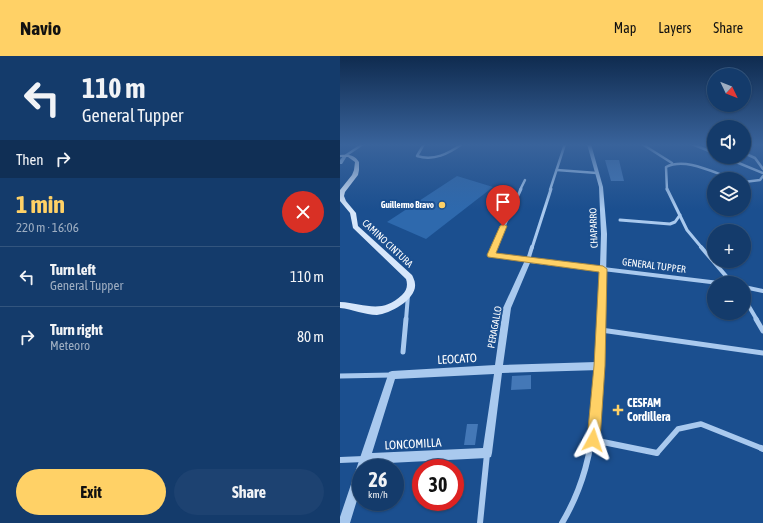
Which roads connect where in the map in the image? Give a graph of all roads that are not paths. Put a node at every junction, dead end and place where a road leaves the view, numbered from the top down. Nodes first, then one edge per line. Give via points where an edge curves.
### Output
1 (356, 166) edge
2 (558, 166) edge
3 (595, 166) edge
4 (668, 166) edge
5 (692, 166) edge
6 (743, 166) edge
7 (557, 170) junction
8 (712, 172) edge
9 (597, 173) junction
10 (763, 175) edge
11 (525, 180) dead end
12 (751, 181) edge
13 (680, 216) junction
14 (620, 220) dead end
15 (528, 260) junction
16 (603, 269) junction
17 (726, 276) edge
18 (707, 282) edge
19 (751, 288) edge
20 (763, 291) edge
21 (408, 294) junction
22 (340, 305) edge
23 (751, 310) edge
24 (601, 330) junction
25 (763, 331) edge
26 (403, 352) dead end
27 (763, 353) edge
28 (600, 366) junction
29 (498, 369) junction
30 (392, 375) junction
31 (340, 376) edge
32 (593, 440) junction
33 (762, 448) edge
34 (487, 453) junction
35 (657, 453) joint
36 (364, 459) edge
37 (340, 460) edge
38 (404, 462) edge
39 (352, 463) edge
40 (352, 498) edge
41 (344, 523) edge
42 (480, 523) edge
43 (562, 523) edge

1 - 21 main road, CAMINO CINTURA via 355,175 343,189 341,199 353,213 357,230 409,277 412,285
2 - 7 street, PERAGALLO
3 - 9 street, CHAPARRO
4 - 13 street via 667,190
5 - 8 street
6 - 10 street
7 - 9 street
7 - 15 street, PERAGALLO
9 - 16 street, CHAPARRO via 601,187 604,234
10 - 12 street via 760,180
11 - 15 street, GENERAL TUPPER via 491,255
13 - 14 street via 670,224
13 - 17 street via 687,230
15 - 16 street, GENERAL TUPPER
15 - 29 street, PERAGALLO via 507,308
16 - 18 street, GENERAL TUPPER
16 - 24 street, CHAPARRO
19 - 20 street
21 - 22 main road via 380,311
21 - 26 street
23 - 25 street
24 - 27 street
24 - 28 street, CHAPARRO
28 - 29 street, LEOCATO
28 - 32 street, CHAPARRO
29 - 30 street, LEOCATO
29 - 34 street, PERAGALLO
30 - 31 street, LEOCATO
30 - 36 street
32 - 35 street
32 - 43 street, CHAPARRO via 582,484
33 - 35 street via 702,424 678,429
34 - 38 street, LONCOMILLA
34 - 42 street, PERAGALLO
37 - 39 street, LONCOMILLA
40 - 41 street

